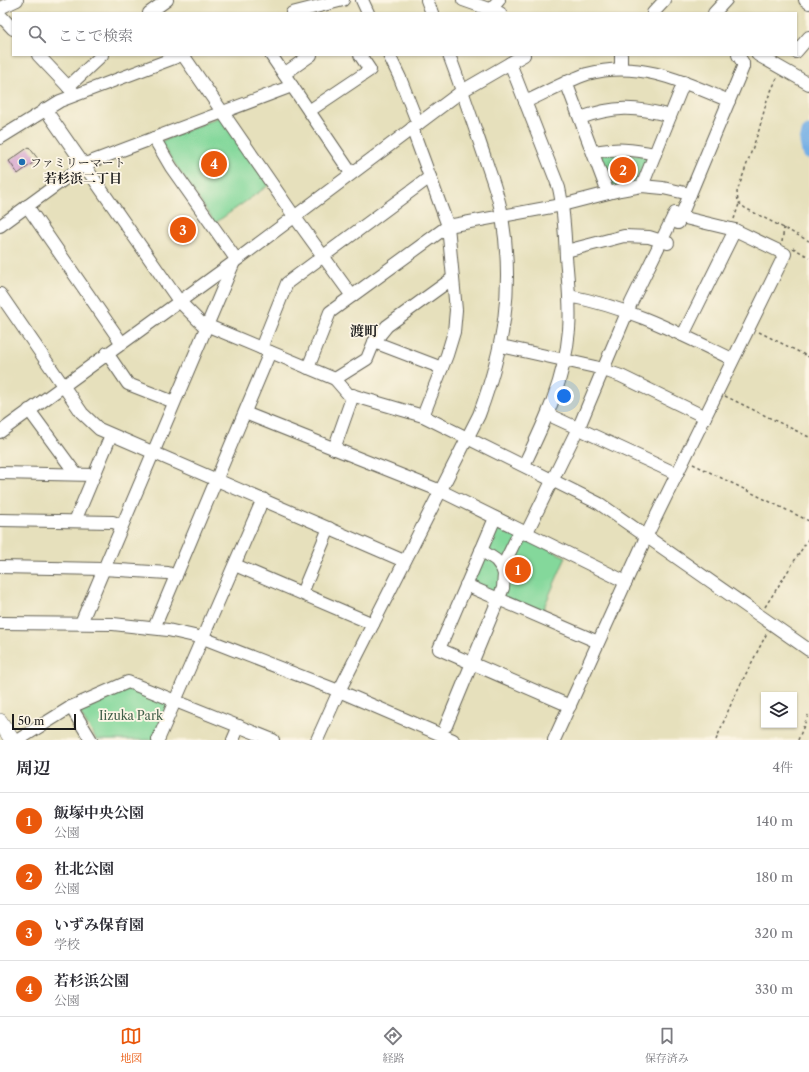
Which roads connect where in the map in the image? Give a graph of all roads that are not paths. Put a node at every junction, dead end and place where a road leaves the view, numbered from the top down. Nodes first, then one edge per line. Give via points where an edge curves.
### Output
1 (17, 0) edge
2 (166, 0) edge
3 (344, 0) edge
4 (362, 0) edge
5 (427, 0) edge
6 (463, 0) edge
7 (499, 0) edge
8 (726, 0) edge
9 (805, 0) edge
10 (663, 1) edge
11 (809, 3) edge
12 (323, 5) edge
13 (0, 8) edge
14 (495, 11) edge
15 (152, 12) edge
16 (296, 12) edge
17 (368, 12) edge
18 (432, 12) edge
19 (654, 12) edge
20 (715, 12) edge
21 (0, 15) edge
22 (12, 27) edge
23 (809, 37) edge
24 (797, 51) edge
25 (39, 56) edge
26 (101, 56) edge
27 (179, 56) edge
28 (183, 56) edge
29 (272, 56) edge
30 (310, 56) edge
31 (361, 56) edge
32 (389, 56) edge
33 (449, 56) edge
34 (522, 56) edge
35 (621, 56) edge
36 (739, 56) edge
37 (760, 56) edge
38 (793, 56) edge
39 (510, 63) junction
40 (621, 68) junction
41 (786, 71) junction
42 (284, 74) junction
43 (566, 82) junction
44 (684, 82) junction
45 (809, 84) edge
46 (292, 86) junction
47 (72, 91) junction
48 (462, 91) junction
49 (729, 101) junction
50 (525, 102) junction
51 (45, 109) junction
52 (309, 111) junction
53 (222, 112) junction
54 (670, 116) junction
55 (580, 118) junction
56 (415, 126) junction
57 (0, 137) edge
58 (154, 138) junction
59 (593, 152) junction
60 (655, 154) junction
61 (85, 164) junction
62 (351, 173) junction
63 (430, 177) junction
64 (642, 186) junction
65 (608, 192) junction
66 (690, 194) junction
67 (562, 205) junction
68 (27, 206) junction
69 (502, 215) junction
70 (678, 215) junction
71 (294, 216) junction
72 (0, 226) edge
73 (448, 226) junction
74 (733, 229) junction
75 (665, 241) junction
76 (566, 251) junction
77 (323, 256) junction
78 (235, 260) junction
79 (453, 278) junction
80 (0, 294) edge
81 (352, 296) junction
82 (569, 296) junction
83 (179, 301) junction
84 (630, 312) junction
85 (206, 326) junction
86 (683, 336) junction
87 (121, 342) junction
88 (374, 342) junction
89 (501, 346) junction
90 (266, 350) junction
91 (106, 353) junction
92 (565, 359) junction
93 (732, 359) junction
94 (308, 368) junction
95 (442, 368) junction
96 (602, 369) junction
97 (335, 379) junction
98 (62, 385) junction
99 (353, 395) junction
100 (174, 402) junction
101 (29, 410) junction
102 (245, 412) junction
103 (549, 415) junction
104 (423, 416) junction
105 (705, 417) junction
106 (2, 426) edge
107 (578, 427) junction
108 (111, 435) junction
109 (469, 437) junction
110 (334, 449) junction
111 (153, 452) junction
112 (524, 465) junction
113 (0, 473) edge
114 (76, 474) junction
115 (677, 474) junction
116 (94, 475) junction
117 (216, 479) junction
118 (553, 480) junction
119 (441, 491) junction
120 (263, 499) junction
121 (495, 518) junction
122 (0, 520) edge
123 (75, 521) junction
124 (121, 526) junction
125 (329, 528) junction
126 (523, 532) junction
127 (647, 535) junction
128 (481, 550) junction
129 (404, 561) junction
130 (235, 565) junction
131 (0, 566) edge
132 (502, 568) junction
133 (103, 569) junction
134 (176, 576) junction
135 (626, 582) junction
136 (466, 585) junction
137 (302, 593) junction
138 (499, 599) junction
139 (0, 623) edge
140 (81, 623) junction
141 (373, 624) junction
142 (154, 628) junction
143 (203, 638) junction
144 (598, 642) junction
145 (809, 650) edge
146 (469, 662) junction
147 (339, 691) junction
148 (175, 701) junction
149 (570, 706) junction
150 (71, 708) junction
151 (0, 722) edge
152 (239, 726) junction
153 (441, 729) junction
154 (12, 740) edge
155 (18, 740) edge
156 (91, 740) edge
157 (158, 740) edge
158 (233, 740) edge
159 (273, 740) edge
160 (317, 740) edge
161 (453, 740) edge
162 (554, 740) edge

1 - 13 street
2 - 15 street
3 - 12 street
4 - 17 street
5 - 18 street
6 - 14 street
7 - 14 street
8 - 20 street
9 - 11 street
10 - 19 street
12 - 16 street
21 - 22 street
23 - 24 street
25 - 47 street
26 - 47 street
27 - 47 street
28 - 53 street
29 - 42 street
30 - 42 street
31 - 52 street via 370,70
32 - 56 street via 400,78
33 - 48 street
34 - 39 street
35 - 40 street
36 - 49 street via 743,67
37 - 41 street
38 - 41 street
39 - 48 street
39 - 50 street
40 - 43 street via 587,74
40 - 44 street via 657,73
41 - 45 street
42 - 46 street
43 - 50 street
43 - 55 street
44 - 49 street
44 - 54 street
46 - 52 street
46 - 53 street
47 - 51 street
48 - 56 street
48 - 69 street
49 - 66 street
50 - 67 street
51 - 57 street
51 - 61 street
52 - 62 street
53 - 58 street
53 - 71 street
54 - 55 street via 648,109 624,108 602,110
54 - 60 street
55 - 59 street
56 - 62 street
56 - 63 street
58 - 61 street
58 - 78 street via 170,167
59 - 60 street via 614,148 635,149
59 - 65 street
60 - 64 street
61 - 68 street
61 - 83 street
62 - 71 street
63 - 73 street
63 - 77 street
64 - 65 street
64 - 66 street
65 - 67 street
66 - 70 street
67 - 69 street
67 - 76 street
68 - 72 street
68 - 87 street
69 - 73 street
69 - 89 street via 507,256 507,292
70 - 74 street
70 - 75 street
71 - 77 street
71 - 78 street
73 - 79 street
73 - 81 street
74 - 86 street
74 - 93 street via 783,253
75 - 76 street via 649,237 624,236
75 - 84 street
76 - 82 street
77 - 81 street
77 - 90 street via 287,283
78 - 83 street
78 - 85 street
79 - 88 street via 387,326
79 - 95 street via 456,310 454,332
80 - 98 street
81 - 94 street via 330,312
82 - 84 street
82 - 92 street via 569,329
83 - 85 street
83 - 87 street
84 - 86 street
84 - 96 street
85 - 90 street
85 - 100 street
86 - 93 street
87 - 91 street
88 - 95 street
88 - 97 street via 367,359
89 - 92 street
89 - 109 street via 486,398
90 - 94 street
90 - 102 street
91 - 98 street
91 - 100 street via 128,384
92 - 96 street
92 - 103 street
93 - 105 street
94 - 97 street
95 - 104 street
96 - 105 street
96 - 107 street
97 - 99 street via 348,394
98 - 101 street
98 - 108 street via 90,422
99 - 104 street
99 - 110 street
100 - 111 street
101 - 106 street
101 - 114 street
102 - 110 street
102 - 117 street
103 - 107 street
103 - 112 street
104 - 109 street
105 - 115 street
107 - 115 street
107 - 118 street
108 - 111 street
108 - 116 street
109 - 112 street
109 - 119 street
110 - 119 street
111 - 117 street
111 - 124 street
112 - 118 street
113 - 114 street
114 - 116 street
115 - 127 street
116 - 123 street
117 - 120 street
117 - 134 street
118 - 126 street
118 - 127 street via 600,504
119 - 121 street
119 - 129 street
120 - 125 street
120 - 130 street
121 - 126 street
121 - 128 street
122 - 123 street
123 - 124 street via 113,522
124 - 133 street
125 - 129 street
125 - 137 street
126 - 132 street
126 - 135 street
127 - 135 street
127 - 145 street
128 - 132 street via 496,560
128 - 136 street
129 - 141 street
130 - 137 street
130 - 143 street
131 - 133 street
132 - 138 street via 504,581
133 - 134 street via 168,573
133 - 140 street
134 - 142 street
135 - 144 street
136 - 138 street
136 - 146 street via 439,649
137 - 141 street
138 - 144 street
138 - 146 street
139 - 140 street
140 - 142 street
141 - 147 street
142 - 143 street
143 - 147 street
143 - 148 street
144 - 149 street
146 - 149 street
146 - 153 street
147 - 153 street
147 - 160 street
148 - 150 street via 128,682
148 - 152 street
148 - 157 street
149 - 162 street
150 - 155 street
150 - 156 street
151 - 154 main road
152 - 158 street
152 - 159 street
153 - 161 street

